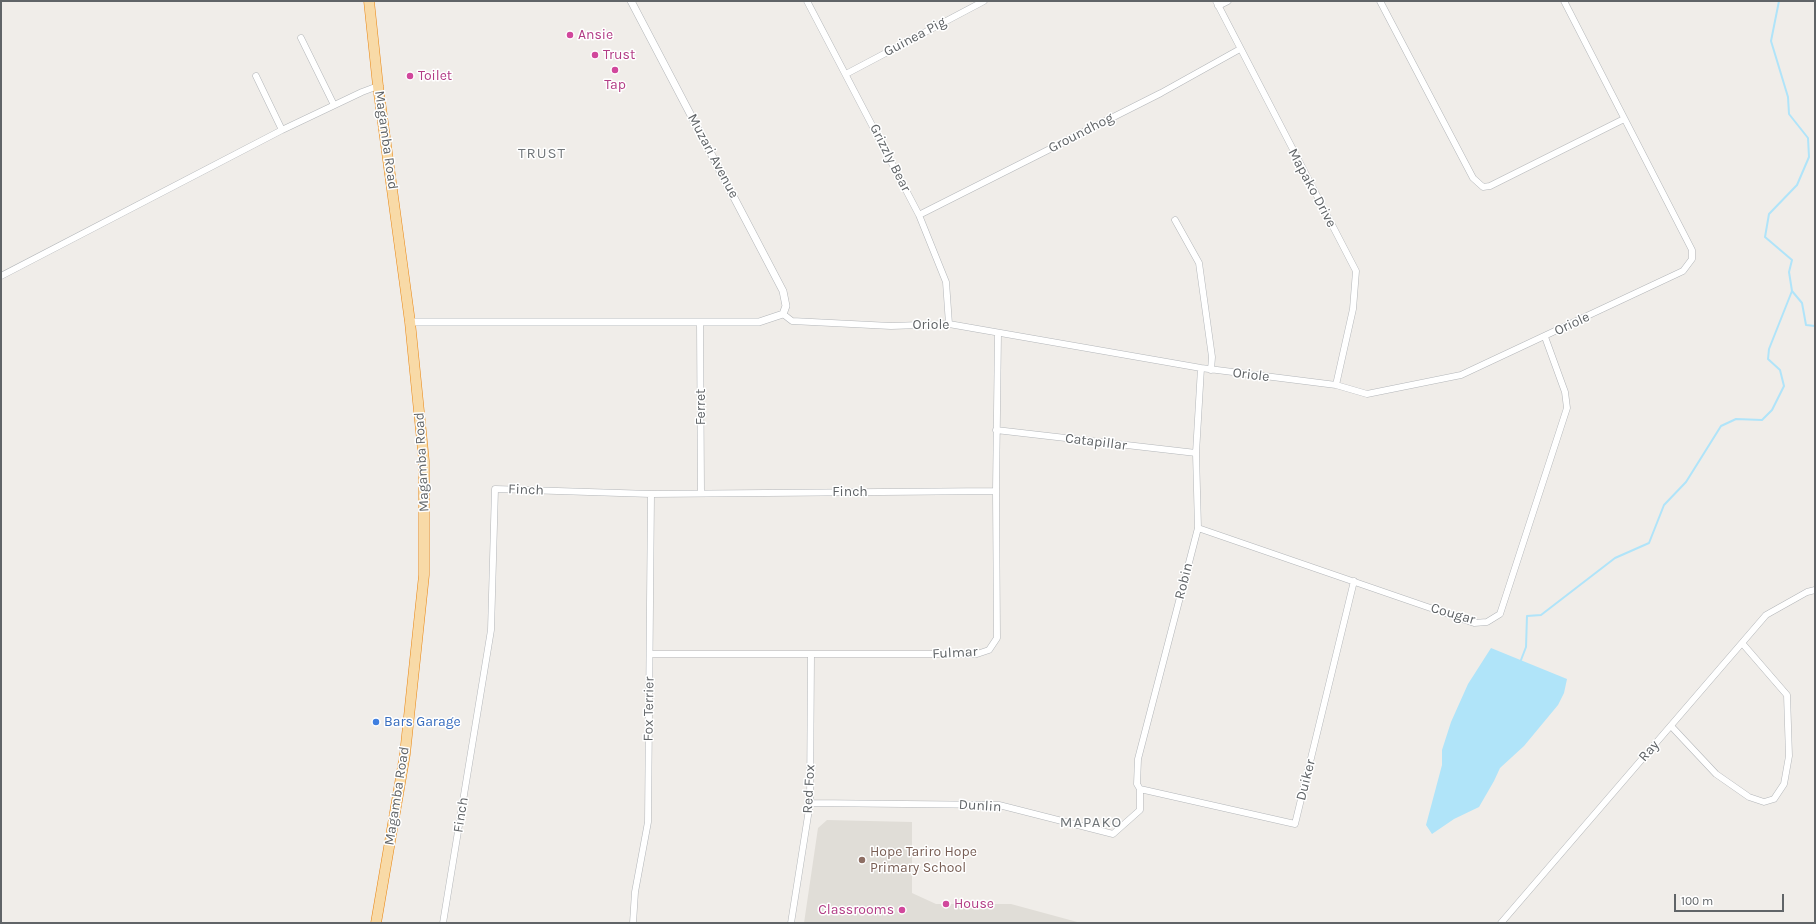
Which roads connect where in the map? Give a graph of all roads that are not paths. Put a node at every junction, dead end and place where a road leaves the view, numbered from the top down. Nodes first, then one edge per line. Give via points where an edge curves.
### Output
1 (369, 1) edge
2 (631, 1) edge
3 (807, 1) edge
4 (984, 1) edge
5 (1228, 1) edge
6 (1380, 1) edge
7 (1564, 1) edge
8 (1217, 4) edge
9 (301, 38) dead end
10 (1240, 49) junction
11 (846, 74) junction
12 (256, 76) dead end
13 (378, 86) junction
14 (334, 106) junction
15 (1624, 119) junction
16 (282, 130) junction
17 (920, 215) junction
18 (1175, 220) dead end
19 (1, 276) edge
20 (783, 314) junction
21 (410, 322) junction
22 (700, 322) junction
23 (949, 324) junction
24 (998, 333) junction
25 (1545, 337) junction
26 (1201, 368) junction
27 (1211, 370) junction
28 (1336, 385) junction
29 (996, 430) junction
30 (1196, 454) junction
31 (996, 491) junction
32 (701, 493) junction
33 (651, 494) junction
34 (1198, 528) junction
35 (1354, 581) junction
36 (1815, 590) edge
37 (1742, 643) junction
38 (650, 654) junction
39 (811, 654) junction
40 (1671, 726) junction
41 (1140, 789) junction
42 (810, 803) junction
43 (376, 923) edge
44 (443, 923) edge
45 (632, 923) edge
46 (791, 923) edge
47 (1501, 923) edge

1 - 13 highway, Magamba Road
2 - 20 street, Muzari Avenue via 783,291 786,306
3 - 11 street, Grizzly Bear
4 - 11 street, Guinea Pig
5 - 8 street
6 - 15 street via 1473,178 1483,187 1490,186
7 - 15 street
8 - 10 street, Mapako Drive
9 - 14 street
10 - 17 street, Groundhog via 1161,93
10 - 28 street, Mapako Drive via 1356,271 1353,309
11 - 17 street, Grizzly Bear
12 - 16 street
13 - 14 street
13 - 21 highway, Magamba Road
14 - 16 street
15 - 25 street, Oriole via 1692,250 1692,259 1683,271
16 - 19 street
17 - 23 street, Grizzly Bear via 946,282
18 - 27 street via 1199,262 1212,357
20 - 22 street via 759,322
20 - 23 street, Oriole via 792,321 891,326
21 - 22 street
21 - 43 highway, Magamba Road via 424,461 424,575 405,754
22 - 32 street, Ferret
23 - 24 street, Oriole
24 - 26 street, Oriole
24 - 29 street, Fulmar
25 - 28 street, Oriole via 1461,375 1367,394
25 - 35 street, Cougar via 1565,392 1567,408 1500,614 1487,622 1474,623
26 - 27 street, Oriole
26 - 30 street, Robin
27 - 28 street, Oriole
29 - 30 street, Catapillar
29 - 31 street, Fulmar
30 - 34 street, Robin
31 - 32 street, Finch
31 - 39 street, Fulmar via 997,638 989,650 977,654
32 - 33 street, Finch
33 - 38 street, Fox Terrier
33 - 44 street, Finch via 495,489 491,630
34 - 35 street, Cougar
34 - 41 street, Robin via 1138,759 1137,784
35 - 41 street, Duiker via 1295,824
36 - 37 street, Ray via 1766,615
37 - 40 street, Ray
37 - 40 street via 1787,695 1789,756 1784,784 1774,799 1764,802 1749,797 1716,774
38 - 39 street, Fulmar
38 - 45 street, Fox Terrier via 648,822
39 - 42 street, Red Fox
40 - 47 street, Ray
41 - 42 street, Dunlin via 1140,810 1113,834 999,805
42 - 46 street, Red Fox

